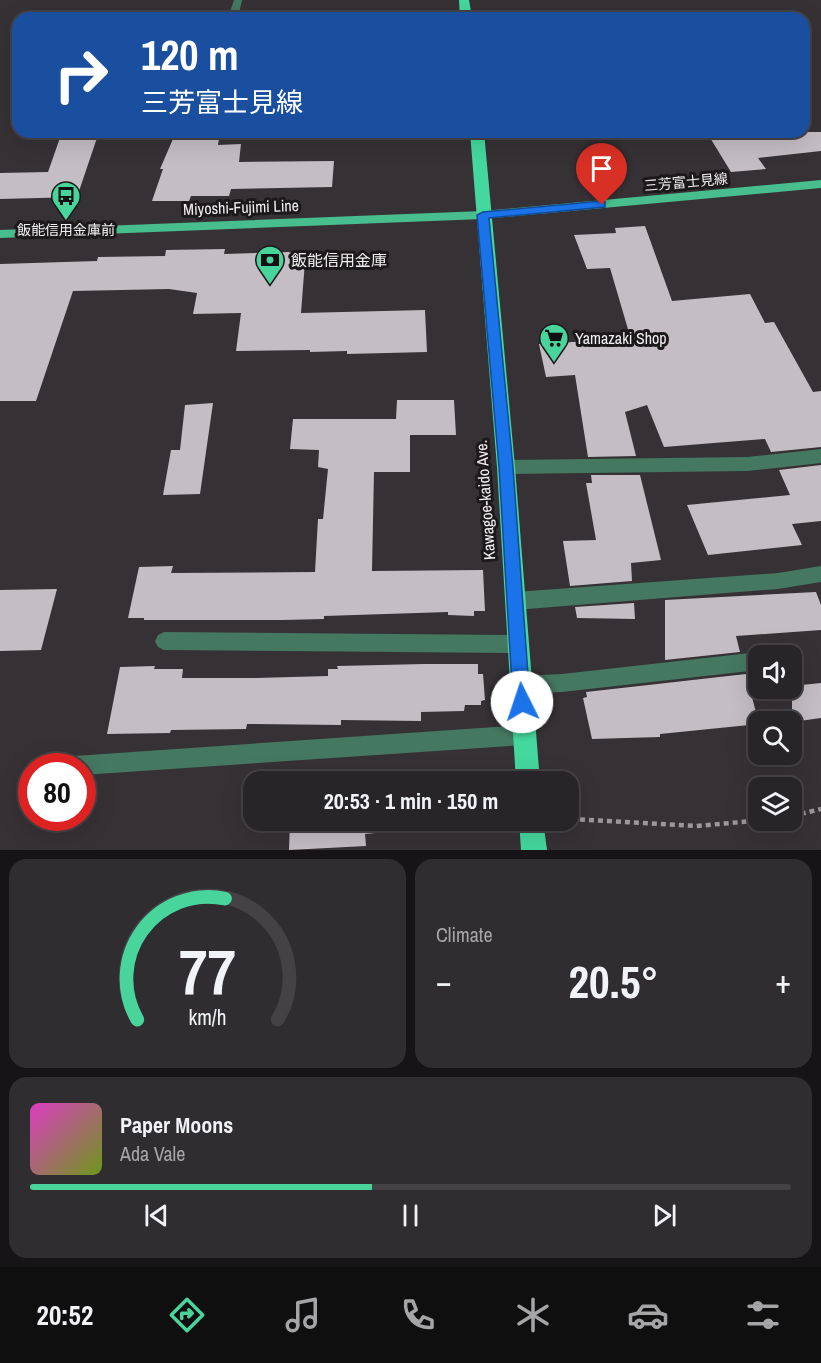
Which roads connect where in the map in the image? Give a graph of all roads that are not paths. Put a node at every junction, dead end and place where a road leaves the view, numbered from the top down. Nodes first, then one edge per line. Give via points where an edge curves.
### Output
1 (477, 138) edge
2 (821, 184) edge
3 (483, 215) junction
4 (0, 234) edge
5 (821, 456) edge
6 (506, 467) junction
7 (821, 574) edge
8 (515, 601) junction
9 (164, 641) dead end
10 (517, 644) junction
11 (748, 662) edge
12 (520, 685) junction
13 (524, 735) junction
14 (96, 764) edge
15 (527, 771) edge
16 (532, 831) edge
17 (534, 850) edge

1 - 3 highway, Kawagoe-kaido Ave.
2 - 3 main road, 三芳富士見線
3 - 4 main road, Miyoshi-Fujimi Line
3 - 6 highway, Kawagoe-kaido Ave.
5 - 6 street via 747,464
6 - 8 highway, Kawagoe-kaido Ave.
7 - 8 street via 778,581
8 - 10 highway, Kawagoe-kaido Ave.
9 - 10 street
10 - 12 highway, Kawagoe-kaido Ave.
11 - 12 street
12 - 13 highway, Kawagoe-kaido Ave.
13 - 14 street
13 - 15 highway, Kawagoe-kaido Ave.
16 - 17 highway

